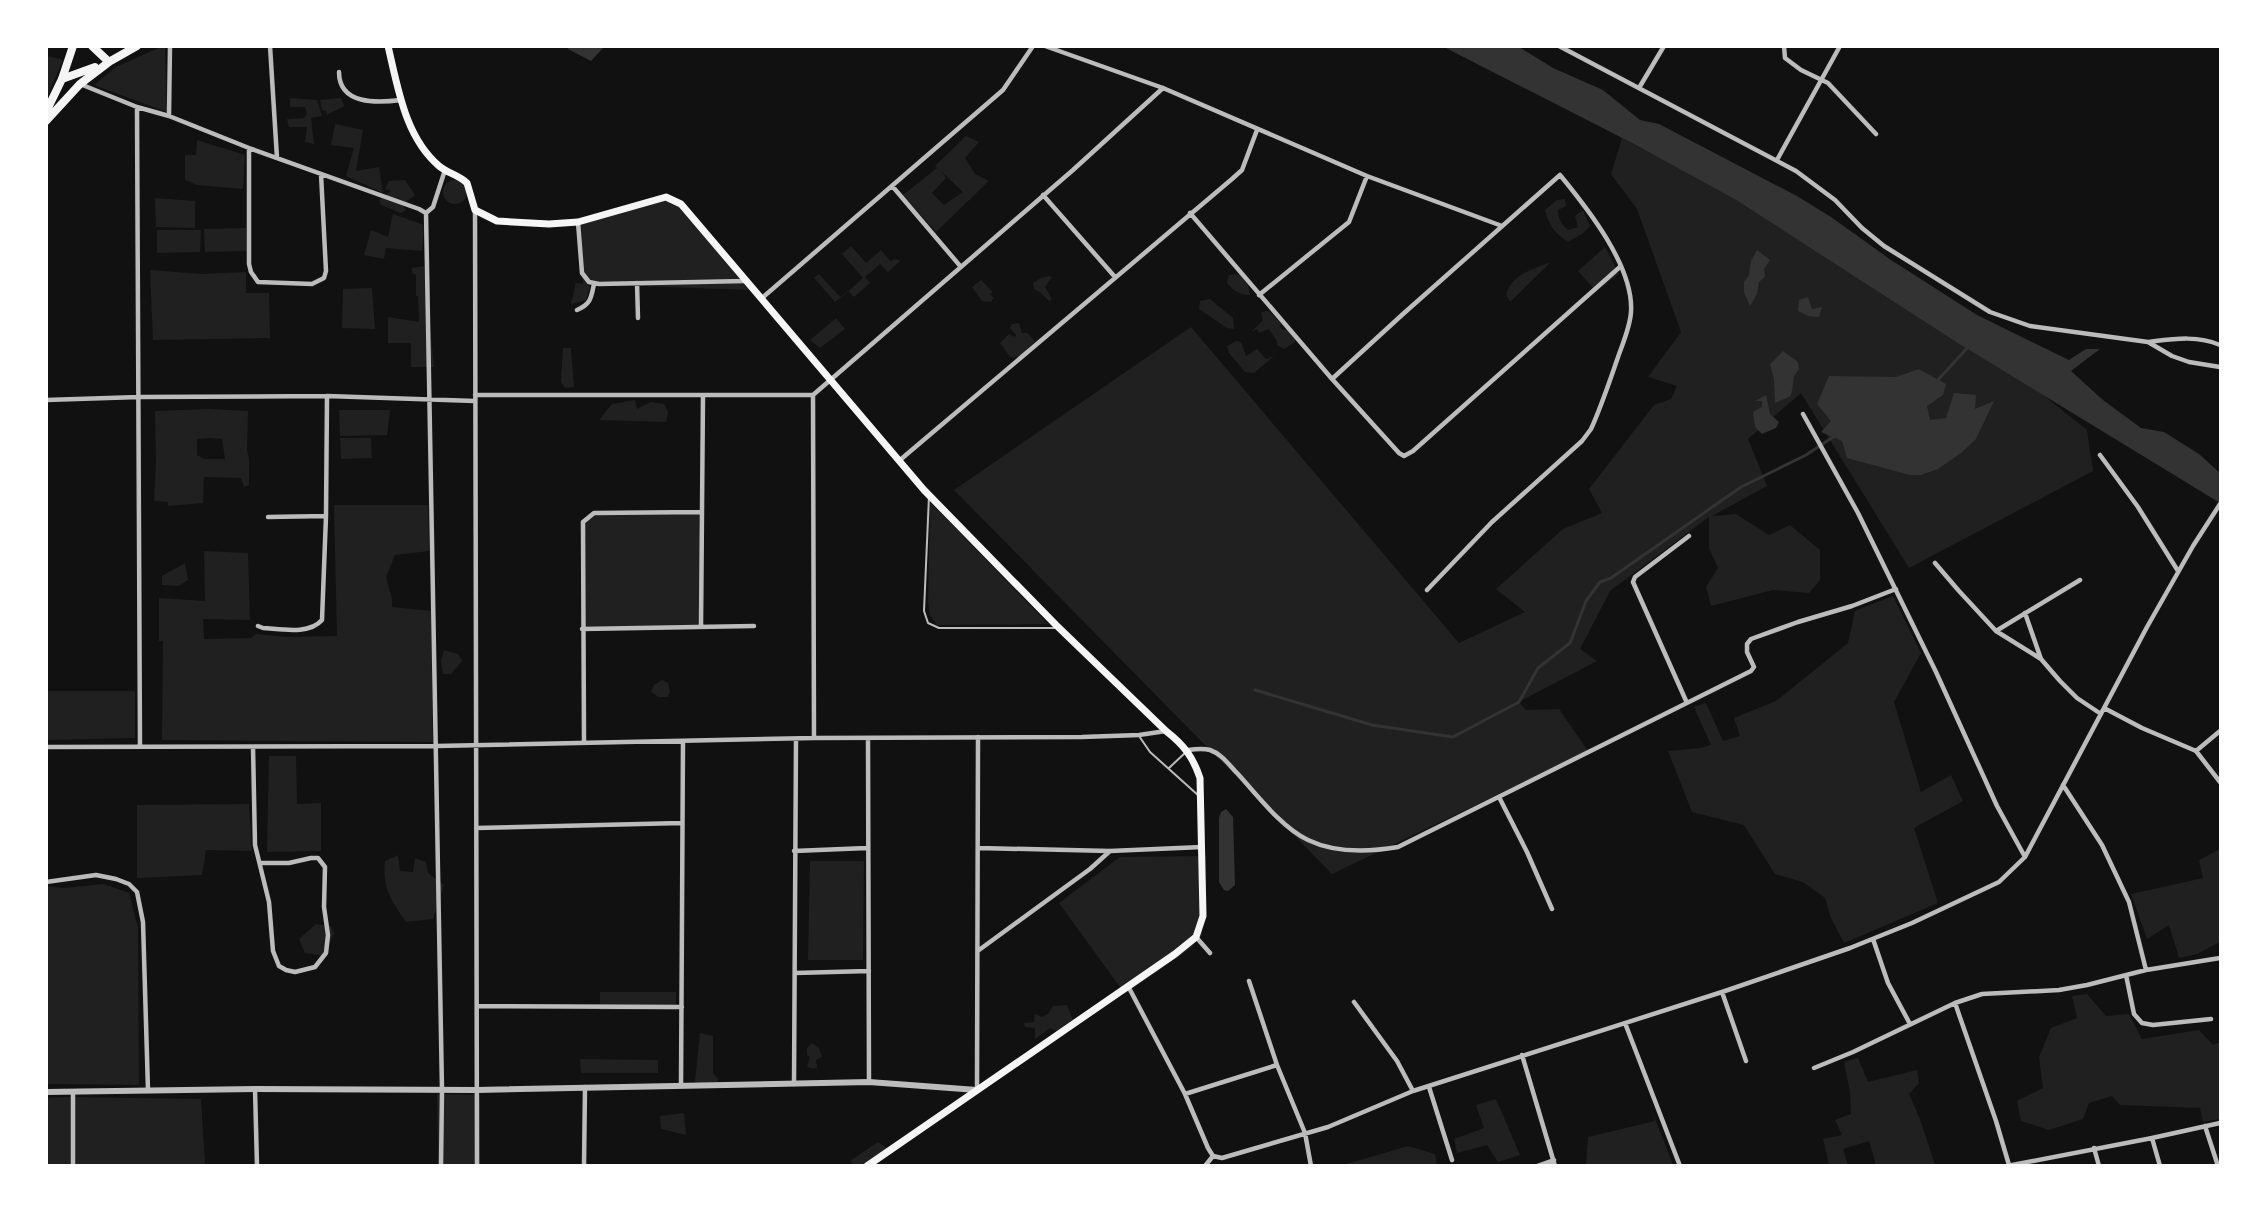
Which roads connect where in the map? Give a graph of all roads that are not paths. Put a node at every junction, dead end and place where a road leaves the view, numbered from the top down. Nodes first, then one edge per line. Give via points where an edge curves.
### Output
1 (73, 46) edge
2 (92, 46) edge
3 (137, 46) edge
4 (170, 46) edge
5 (270, 46) edge
6 (387, 46) edge
7 (1033, 46) edge
8 (1045, 46) edge
9 (1559, 46) edge
10 (1664, 46) edge
11 (1784, 46) edge
12 (1840, 46) edge
13 (109, 62) junction
14 (339, 72) dead end
15 (1821, 78) junction
16 (62, 79) junction
17 (80, 84) junction
18 (1163, 88) junction
19 (1639, 88) junction
20 (401, 100) junction
21 (137, 107) junction
22 (46, 112) edge
23 (169, 116) junction
24 (46, 121) edge
25 (1257, 130) junction
26 (1876, 134) dead end
27 (249, 148) junction
28 (277, 158) junction
29 (1777, 160) junction
30 (445, 170) junction
31 (321, 174) junction
32 (1367, 176) junction
33 (893, 187) junction
34 (1043, 195) junction
35 (475, 210) junction
36 (426, 213) junction
37 (1190, 213) junction
38 (578, 222) junction
39 (1502, 226) junction
40 (1622, 266) junction
41 (961, 267) junction
42 (1115, 277) junction
43 (746, 281) junction
44 (637, 283) junction
45 (594, 284) junction
46 (1259, 296) junction
47 (762, 298) junction
48 (577, 310) dead end
49 (638, 318) dead end
50 (2148, 342) junction
51 (2220, 345) edge
52 (2220, 367) edge
53 (1332, 380) junction
54 (830, 382) junction
55 (475, 394) junction
56 (703, 395) junction
57 (813, 395) junction
58 (327, 396) junction
59 (139, 397) junction
60 (46, 400) edge
61 (430, 401) junction
62 (475, 401) junction
63 (1803, 414) dead end
64 (2100, 455) dead end
65 (900, 460) junction
66 (929, 495) junction
67 (2220, 504) edge
68 (701, 512) junction
69 (326, 516) junction
70 (268, 517) dead end
71 (1689, 536) dead end
72 (1935, 562) dead end
73 (2178, 571) junction
74 (2080, 580) dead end
75 (1896, 589) junction
76 (1427, 590) dead end
77 (2025, 614) junction
78 (258, 626) dead end
79 (754, 626) dead end
80 (701, 627) junction
81 (1058, 628) junction
82 (582, 629) junction
83 (1996, 630) junction
84 (2042, 659) junction
85 (1687, 703) junction
86 (2104, 708) junction
87 (2101, 714) junction
88 (1166, 731) junction
89 (2220, 732) edge
90 (1139, 735) junction
91 (978, 737) junction
92 (814, 738) junction
93 (868, 738) junction
94 (796, 739) junction
95 (682, 741) junction
96 (584, 743) junction
97 (476, 745) junction
98 (436, 746) junction
99 (46, 747) edge
100 (140, 747) junction
101 (253, 747) junction
102 (1188, 750) junction
103 (2196, 751) junction
104 (1169, 768) junction
105 (2220, 782) edge
106 (2063, 785) junction
107 (1499, 796) junction
108 (1201, 798) junction
109 (681, 823) junction
110 (476, 828) junction
111 (867, 848) junction
112 (979, 848) junction
113 (1202, 848) junction
114 (794, 851) junction
115 (1110, 851) junction
116 (2025, 857) junction
117 (261, 863) junction
118 (46, 882) edge
119 (1552, 909) dead end
120 (1196, 937) junction
121 (1874, 939) junction
122 (979, 950) junction
123 (1210, 953) dead end
124 (2220, 958) edge
125 (2146, 970) junction
126 (868, 971) junction
127 (795, 973) junction
128 (2126, 975) junction
129 (1249, 981) dead end
130 (1128, 986) junction
131 (1722, 992) junction
132 (1354, 1002) dead end
133 (1955, 1003) junction
134 (477, 1006) junction
135 (682, 1006) junction
136 (2211, 1019) dead end
137 (1625, 1023) junction
138 (1910, 1024) junction
139 (1522, 1055) junction
140 (1746, 1061) dead end
141 (1277, 1065) junction
142 (1814, 1068) dead end
143 (869, 1082) junction
144 (794, 1084) junction
145 (681, 1086) junction
146 (585, 1087) junction
147 (1429, 1087) junction
148 (255, 1089) junction
149 (477, 1089) junction
150 (148, 1090) junction
151 (442, 1090) junction
152 (977, 1090) junction
153 (1413, 1091) junction
154 (46, 1092) edge
155 (73, 1092) junction
156 (1185, 1094) junction
157 (2220, 1123) edge
158 (2205, 1126) junction
159 (1305, 1133) junction
160 (2152, 1138) junction
161 (2094, 1148) junction
162 (1213, 1156) junction
163 (1452, 1160) dead end
164 (1554, 1163) edge
165 (2039, 1163) edge
166 (868, 1165) edge
167 (2008, 1165) edge
168 (73, 1166) edge
169 (257, 1166) edge
170 (441, 1166) edge
171 (477, 1166) edge
172 (584, 1166) edge
173 (1205, 1166) edge
174 (1311, 1166) edge
175 (1537, 1166) edge
176 (1680, 1166) edge
177 (2099, 1166) edge
178 (2160, 1166) edge
179 (2218, 1166) edge

1 - 16 main road
2 - 13 main road
3 - 13 main road
4 - 23 street
5 - 28 street
6 - 20 main road
7 - 33 street via 1003,90
8 - 18 street
9 - 19 street
10 - 19 street
11 - 15 street via 1785,58
12 - 15 street
13 - 16 main road
13 - 17 main road
14 - 20 street via 341,86 350,96 378,102
15 - 26 street
15 - 29 street
16 - 22 main road
17 - 21 street
17 - 24 main road
18 - 25 street
18 - 34 street
19 - 29 street
20 - 30 main road via 426,153
21 - 23 street
21 - 59 street
23 - 27 street
25 - 32 street
25 - 37 street via 1242,170
27 - 28 street
27 - 31 street via 249,264 258,282 312,284 324,278
28 - 31 street
29 - 50 street via 1835,200 1884,246 1990,312 2030,326
30 - 35 main road via 467,183
30 - 36 street via 433,207
31 - 36 street
32 - 39 street
32 - 46 street via 1349,222
33 - 41 street
33 - 47 street
34 - 41 street
34 - 42 street
35 - 38 main road via 491,219 510,222
35 - 55 street
36 - 61 street
37 - 42 street
37 - 46 street
38 - 43 main road via 659,198 672,198
38 - 45 street via 582,273
39 - 40 street via 1560,176 1581,201
39 - 53 street
40 - 53 street via 1404,456
40 - 76 street via 1631,312 1591,429
41 - 54 street
42 - 65 street
43 - 44 street
43 - 47 main road
44 - 45 street
44 - 49 street
45 - 48 street via 591,301
46 - 53 street
47 - 54 main road
50 - 51 street via 2187,338
50 - 52 street via 2189,362
54 - 57 street
54 - 65 main road
55 - 56 street
55 - 62 street
56 - 57 street
56 - 68 street
57 - 92 street
58 - 59 street
58 - 61 street
58 - 69 street
59 - 60 street
59 - 100 street
61 - 62 street
61 - 98 street
62 - 97 street
63 - 75 street
64 - 73 street
65 - 66 main road
66 - 81 main road
66 - 81 lane via 924,611 928,623 939,628
67 - 73 street
68 - 80 street
68 - 82 street via 594,513 586,518
69 - 70 street
69 - 78 street via 322,620 306,629
71 - 85 street via 1633,582
72 - 83 street
73 - 86 street
74 - 77 street
75 - 85 street via 1751,639 1747,652 1754,668
75 - 116 street via 1997,806
77 - 83 street
77 - 84 street
79 - 80 street
80 - 82 street
81 - 88 main road
82 - 96 street
83 - 84 street
84 - 87 street via 2077,698
85 - 107 street
86 - 87 street
86 - 103 street
87 - 106 street
88 - 90 street
88 - 102 main road
89 - 103 street
90 - 91 street
90 - 104 lane
91 - 93 street
91 - 112 street
92 - 93 street
92 - 94 street
93 - 111 street
94 - 95 street
94 - 114 street
95 - 96 street
95 - 109 street
96 - 97 street
97 - 98 street
97 - 110 street
98 - 101 street
98 - 151 street
99 - 100 street
100 - 101 street
101 - 117 street via 254,835
102 - 104 lane
102 - 107 street via 1211,750 1222,757 1269,809 1300,836 1332,847 1367,850 1398,846
102 - 108 main road via 1200,778
103 - 105 street
104 - 108 lane
106 - 116 street
106 - 125 street via 2102,845 2129,902
107 - 119 street
108 - 113 main road
109 - 110 street
109 - 135 street
110 - 134 street
111 - 114 street
111 - 126 street
112 - 115 street
112 - 122 street
113 - 115 street
113 - 120 main road via 1203,916
114 - 127 street
115 - 122 street
116 - 121 street via 1999,882
117 - 117 street via 275,960 279,966 295,972 315,967 326,952 328,935 323,862 311,858
118 - 150 street via 96,875 129,884 137,892 142,921
120 - 123 street
120 - 130 main road
121 - 131 street
121 - 138 street via 1888,983
122 - 152 street
124 - 125 street
125 - 128 street
126 - 127 street
126 - 143 street
127 - 144 street
128 - 133 street via 2060,990 1982,993
128 - 136 street via 2134,1014 2142,1023
129 - 141 street
130 - 152 main road
130 - 156 street
131 - 137 street
131 - 140 street
132 - 153 street
133 - 138 street
133 - 167 street
134 - 135 street
134 - 149 street
135 - 145 street
137 - 139 street
137 - 176 street
138 - 142 street
139 - 147 street
139 - 164 street
141 - 156 street
141 - 159 street
143 - 144 street
143 - 152 street
144 - 145 street
145 - 146 street
146 - 149 street
146 - 172 street
147 - 153 street
147 - 163 street
148 - 150 street
148 - 151 street
148 - 169 street
149 - 151 street
149 - 171 street
150 - 155 street
151 - 170 street
152 - 166 main road
153 - 159 street
154 - 155 street
155 - 168 street
156 - 162 street
157 - 158 street
158 - 160 street
158 - 179 street
159 - 162 street via 1234,1156
159 - 174 street
160 - 161 street
160 - 178 street
161 - 165 street
161 - 177 street
162 - 173 street
164 - 175 street
165 - 167 street

